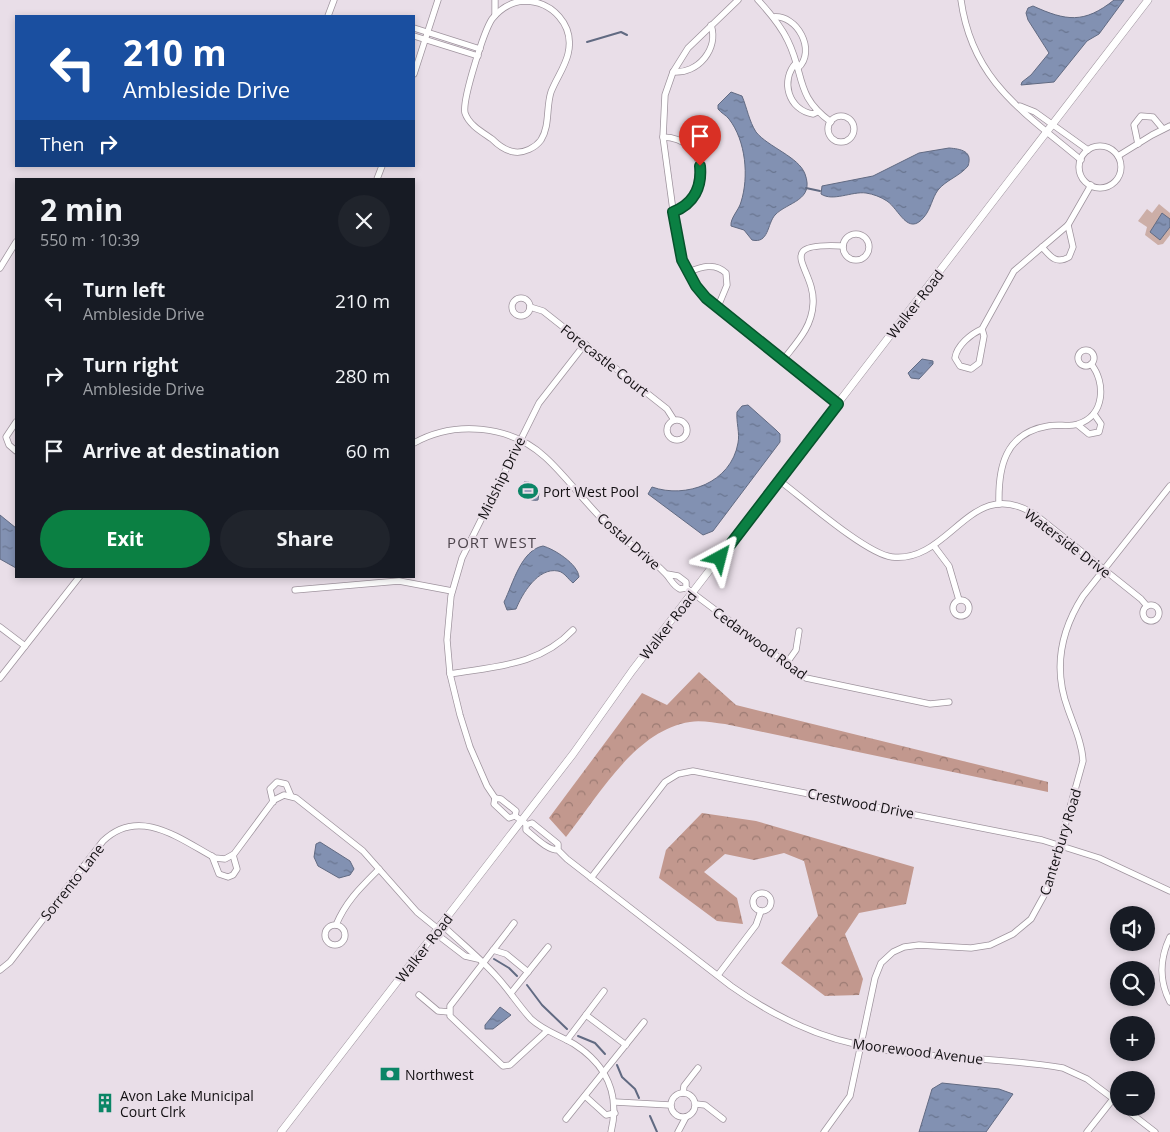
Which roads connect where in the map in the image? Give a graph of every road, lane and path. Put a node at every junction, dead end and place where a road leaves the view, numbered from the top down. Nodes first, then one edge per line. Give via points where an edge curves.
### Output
1 (334, 0) edge
2 (438, 0) edge
3 (495, 0) edge
4 (738, 0) edge
5 (758, 0) edge
6 (962, 0) edge
7 (1148, 0) edge
8 (522, 1) edge
9 (328, 15) edge
10 (495, 15) junction
11 (773, 17) junction
12 (711, 24) junction
13 (415, 28) edge
14 (428, 32) junction
15 (415, 36) edge
16 (425, 40) junction
17 (480, 49) junction
18 (478, 56) junction
19 (797, 65) junction
20 (415, 71) edge
21 (673, 72) junction
22 (1020, 106) junction
23 (817, 112) junction
24 (831, 122) junction
25 (1053, 124) junction
26 (1170, 126) edge
27 (1163, 129) junction
28 (1047, 133) junction
29 (663, 137) junction
30 (1138, 144) junction
31 (1088, 150) junction
32 (1118, 156) junction
33 (1081, 160) junction
34 (1091, 186) junction
35 (673, 212) junction
36 (1068, 225) junction
37 (15, 244) edge
38 (843, 246) junction
39 (1042, 247) junction
40 (0, 268) edge
41 (688, 272) junction
42 (530, 307) dead end
43 (717, 308) junction
44 (982, 329) junction
45 (584, 344) junction
46 (783, 360) junction
47 (1091, 364) dead end
48 (838, 404) junction
49 (1094, 414) junction
50 (674, 420) dead end
51 (15, 424) edge
52 (1078, 424) junction
53 (520, 441) junction
54 (415, 443) edge
55 (15, 450) edge
56 (780, 481) junction
57 (1170, 486) edge
58 (999, 504) junction
59 (934, 546) junction
60 (1104, 569) junction
61 (667, 574) junction
62 (78, 578) edge
63 (686, 588) junction
64 (295, 590) dead end
65 (452, 591) junction
66 (693, 593) junction
67 (959, 600) dead end
68 (1147, 606) dead end
69 (0, 627) edge
70 (573, 630) dead end
71 (799, 631) dead end
72 (25, 646) junction
73 (786, 664) junction
74 (450, 674) junction
75 (0, 678) edge
76 (949, 702) dead end
77 (291, 796) junction
78 (495, 798) junction
79 (273, 802) junction
80 (515, 816) junction
81 (524, 823) junction
82 (1060, 845) junction
83 (233, 855) junction
84 (212, 856) junction
85 (379, 869) junction
86 (591, 878) junction
87 (1170, 891) edge
88 (761, 911) dead end
89 (514, 923) dead end
90 (336, 925) dead end
91 (438, 929) junction
92 (1170, 936) edge
93 (548, 948) dead end
94 (493, 950) junction
95 (481, 961) junction
96 (0, 970) edge
97 (528, 972) junction
98 (718, 975) junction
99 (604, 991) dead end
100 (511, 993) junction
101 (419, 995) dead end
102 (1170, 1002) edge
103 (448, 1012) junction
104 (586, 1014) junction
105 (644, 1022) dead end
106 (547, 1031) junction
107 (567, 1040) junction
108 (626, 1045) junction
109 (861, 1046) junction
110 (698, 1068) dead end
111 (604, 1072) junction
112 (683, 1093) junction
113 (585, 1096) junction
114 (1110, 1097) edge
115 (615, 1102) junction
116 (1110, 1103) edge
117 (696, 1104) junction
118 (670, 1105) junction
119 (615, 1113) junction
120 (1135, 1116) edge
121 (686, 1117) junction
122 (566, 1119) dead end
123 (723, 1119) dead end
124 (281, 1132) edge
125 (612, 1132) edge
126 (678, 1132) edge
127 (824, 1132) edge
128 (1087, 1132) edge
129 (1156, 1132) edge

1 - 9 street
2 - 14 street
3 - 10 street
4 - 12 street
5 - 11 street
6 - 22 street via 966,28 978,57 999,87
7 - 25 street, Walker Road
8 - 10 street
8 - 18 street via 543,5 556,13 567,30 570,43 566,60 550,93 543,134 533,147 521,152 506,149 475,127 467,117 464,104
10 - 17 street
11 - 19 street via 788,40
11 - 19 street via 789,21 801,34 805,52 802,64
12 - 21 street via 688,48
12 - 21 street via 714,39 708,54 689,70
13 - 14 street
14 - 16 street
14 - 17 street
15 - 16 street
16 - 18 street
16 - 20 street
17 - 18 street
19 - 23 street via 803,90
19 - 23 street via 788,78 792,100 804,111
21 - 29 street via 662,109
22 - 25 street
22 - 28 street via 1030,120
23 - 24 street
24 - 24 street via 829,131 834,139 843,142 852,137 854,127 849,119 839,117
25 - 28 street, Walker Road
25 - 31 street
26 - 27 street
27 - 30 street
27 - 30 street via 1153,117 1141,116 1134,125
28 - 33 street
28 - 48 street, Walker Road
29 - 35 street
29 - 35 street via 681,140 688,145 700,166 700,182 694,197
30 - 32 street
31 - 32 street via 1104,146
31 - 33 street
32 - 34 street via 1121,171 1116,181 1102,188
33 - 34 street via 1081,175
34 - 36 street
35 - 41 street via 678,247
36 - 39 street
36 - 39 street via 1073,247 1069,257 1056,260
37 - 40 street
38 - 38 street via 846,255 855,260 865,257 869,247 864,238 855,235 848,237
38 - 46 street via 812,246 804,252 801,263 813,294 812,316
39 - 44 street via 1008,279
41 - 43 street via 696,286
41 - 43 street via 710,266 726,273 726,285
42 - 45 street, Forecastle Court via 543,311
43 - 46 street
44 - 44 street via 956,352 955,358 960,366 971,369 979,363 984,336
45 - 50 street, Forecastle Court via 667,409
45 - 53 street, Midship Drive via 539,403
46 - 48 street
47 - 49 street via 1098,372 1101,390
48 - 56 street, Walker Road
49 - 52 street
49 - 52 street via 1101,424 1096,434 1089,434
51 - 55 street via 6,437
52 - 58 street via 1039,428 1017,440 1009,449 1000,472
53 - 54 street, Costal Drive via 487,430 468,428 439,432
53 - 61 street, Costal Drive via 545,457 606,523
53 - 65 street, Midship Drive via 462,558
56 - 59 street via 873,551 901,558 921,554
56 - 66 street, Walker Road
57 - 60 street, Canterbury Road
58 - 59 street via 972,513
58 - 60 street, Waterside Drive via 1032,513
59 - 67 street via 949,566
60 - 68 street, Waterside Drive via 1142,598
60 - 82 street, Canterbury Road via 1074,610 1062,640 1061,689 1081,748 1082,761
61 - 63 street, Costal Drive via 674,586
61 - 63 street, Costal Drive via 681,578 686,582
62 - 72 street
63 - 66 street, Costal Drive
64 - 65 street via 399,581
65 - 74 street, Midship Drive via 447,627
66 - 73 street, Cedarwood Road
66 - 81 street, Walker Road
69 - 72 street
70 - 74 street via 556,646 537,657
71 - 73 street via 796,650
72 - 75 street
73 - 76 street, Cedarwood Road via 800,675 816,681 930,704
74 - 78 street, Midship Drive via 468,742
77 - 79 street via 280,796
77 - 79 street via 286,784 277,782 270,790
77 - 85 street via 350,841
78 - 80 street, Midship Drive via 516,811
78 - 80 street, Midship Drive via 494,804 500,811 509,818
79 - 83 street
80 - 81 street, Midship Drive
81 - 86 street, Moorewood Avenue via 532,823 558,844 558,850
81 - 91 street, Walker Road
82 - 86 street, Crestwood Drive via 693,771 678,774 665,782
82 - 87 street, Crestwood Drive via 1120,866
82 - 109 street, Canterbury Road via 1040,906 1031,919 1013,934 990,945 971,948 911,945 887,956 875,978
83 - 84 street, Sorrento Lane via 223,859
83 - 84 street via 237,869 228,877 219,874
84 - 96 street, Sorrento Lane via 152,826 134,825 117,830 103,841
85 - 90 street via 352,894
85 - 91 street via 420,915
86 - 98 street, Moorewood Avenue
88 - 98 street via 756,925
89 - 94 street
91 - 95 street via 471,949
91 - 95 street via 465,956
91 - 124 street, Walker Road
92 - 102 street via 1162,969
93 - 97 street
94 - 95 street
94 - 97 street via 506,954
95 - 100 street
95 - 103 street
97 - 100 street
98 - 109 street, Moorewood Avenue via 757,1004 789,1021
99 - 104 street
100 - 106 street via 530,1018
101 - 103 street via 438,1010
103 - 106 street via 503,1066 510,1065
104 - 107 street
104 - 108 street
105 - 108 street
106 - 107 street
107 - 111 street
108 - 111 street
109 - 114 street, Moorewood Avenue via 1063,1068 1081,1075
109 - 127 street, Canterbury Road via 850,1096
110 - 112 street via 684,1086
111 - 113 street
111 - 115 street
112 - 117 street via 692,1096
112 - 118 street
113 - 119 street via 606,1115
113 - 122 street
115 - 118 street
115 - 119 street
116 - 128 street
117 - 121 street
117 - 123 street via 705,1105
118 - 121 street via 675,1114
119 - 125 street
120 - 129 street
121 - 126 street

